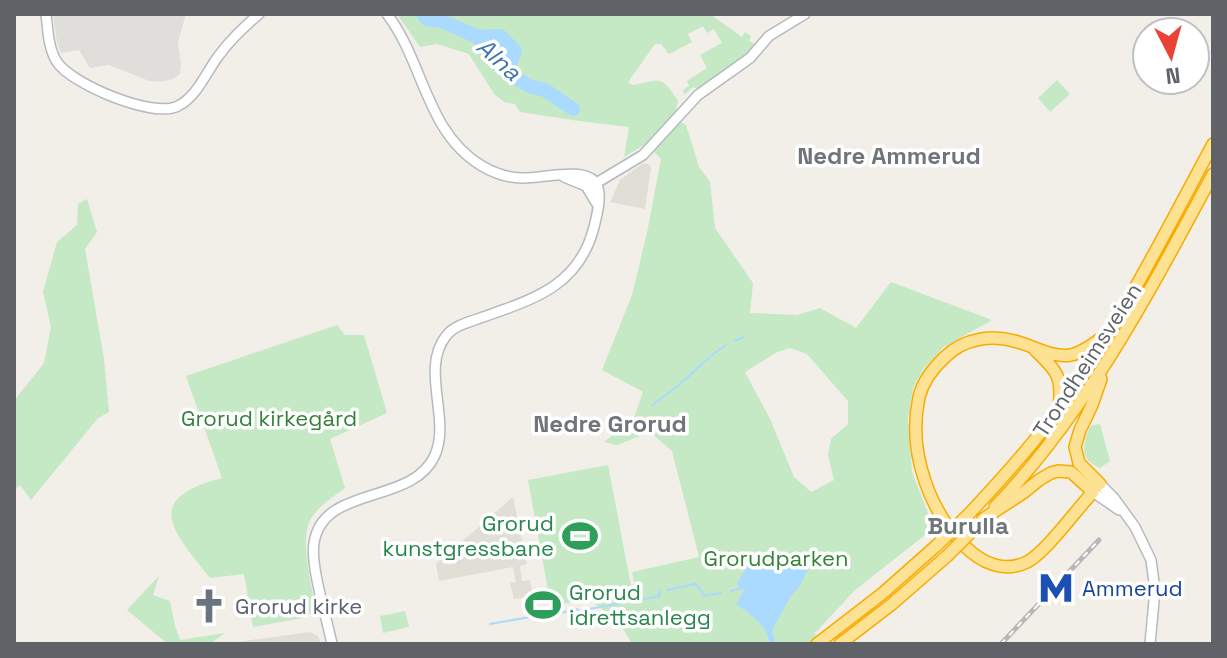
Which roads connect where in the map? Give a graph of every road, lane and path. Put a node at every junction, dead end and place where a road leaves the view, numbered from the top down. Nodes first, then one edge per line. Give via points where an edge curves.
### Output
1 (46, 14) edge
2 (259, 14) edge
3 (387, 14) edge
4 (805, 14) edge
5 (1213, 144) edge
6 (1213, 174) edge
7 (592, 186) junction
8 (1107, 334) junction
9 (1034, 349) junction
10 (1105, 366) junction
11 (1059, 408) junction
12 (1096, 488) junction
13 (980, 522) junction
14 (818, 643) edge
15 (332, 644) edge
16 (840, 644) edge
17 (1150, 644) edge

1 - 2 street via 53,53 70,75 135,105 164,110 196,91 219,54
3 - 7 street via 406,43 436,115 458,147 483,167 507,176 579,174 591,178
4 - 7 street via 769,36 750,58 698,95 643,155
5 - 8 highway, Trondheimsveien
6 - 10 highway, Trondheimsveien
7 - 15 street via 598,192 595,223 572,272 536,298 456,328 443,340 435,364 439,444 423,473 341,507 322,523 314,559
8 - 9 highway via 1074,354
8 - 11 highway, Trondheimsveien
9 - 11 highway via 1059,378
9 - 12 highway via 1018,342 979,339 953,350 934,368 917,413 918,449 928,491 958,539 987,563 1010,568 1041,552
10 - 12 highway via 1075,447
10 - 13 highway, Trondheimsveien via 1056,436
11 - 14 highway, Trondheimsveien, bridge via 969,514 883,593
12 - 13 highway via 1071,472 1058,471
12 - 17 street via 1114,498 1140,534 1153,569
13 - 16 highway, Trondheimsveien, bridge via 892,604

